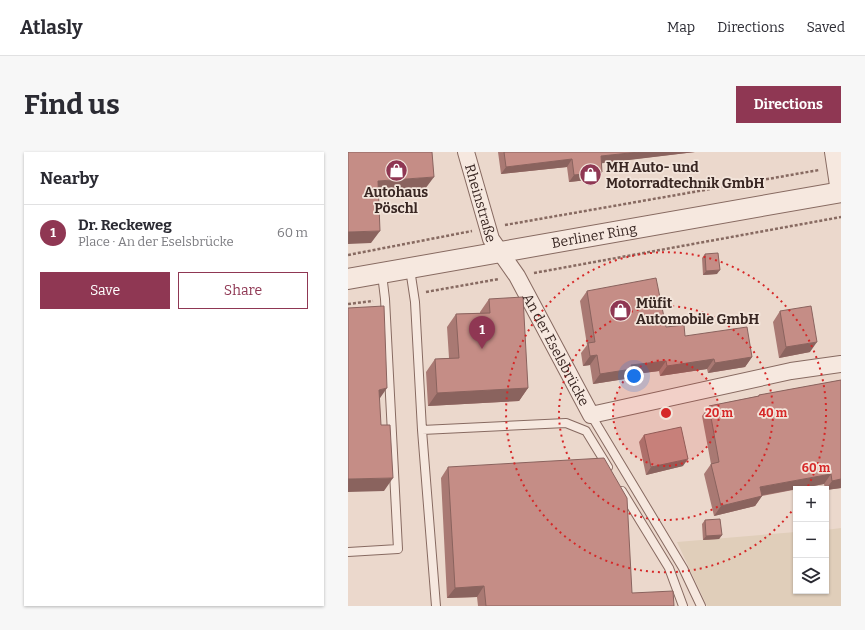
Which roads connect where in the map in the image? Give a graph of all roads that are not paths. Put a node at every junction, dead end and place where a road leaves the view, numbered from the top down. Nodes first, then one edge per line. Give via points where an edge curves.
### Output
1 (466, 152) edge
2 (834, 160) edge
3 (840, 192) edge
4 (501, 251) junction
5 (410, 269) junction
6 (382, 274) junction
7 (348, 279) edge
8 (841, 364) edge
9 (591, 415) junction
10 (422, 430) junction
11 (348, 552) edge
12 (436, 606) edge
13 (683, 606) edge
14 (700, 606) edge

1 - 4 street, Rheinstraße via 487,228 491,239
2 - 3 street
3 - 4 street, Berliner Ring
4 - 5 street, Berliner Ring
4 - 9 street, An der Eselsbrücke
5 - 6 street, Berliner Ring
5 - 10 lane via 414,294
6 - 7 street, Berliner Ring
6 - 11 lane via 398,549
8 - 9 street, An der Eselsbrücke via 791,371
9 - 14 lane via 683,568
10 - 12 lane
10 - 13 lane via 566,423 586,432 669,568

